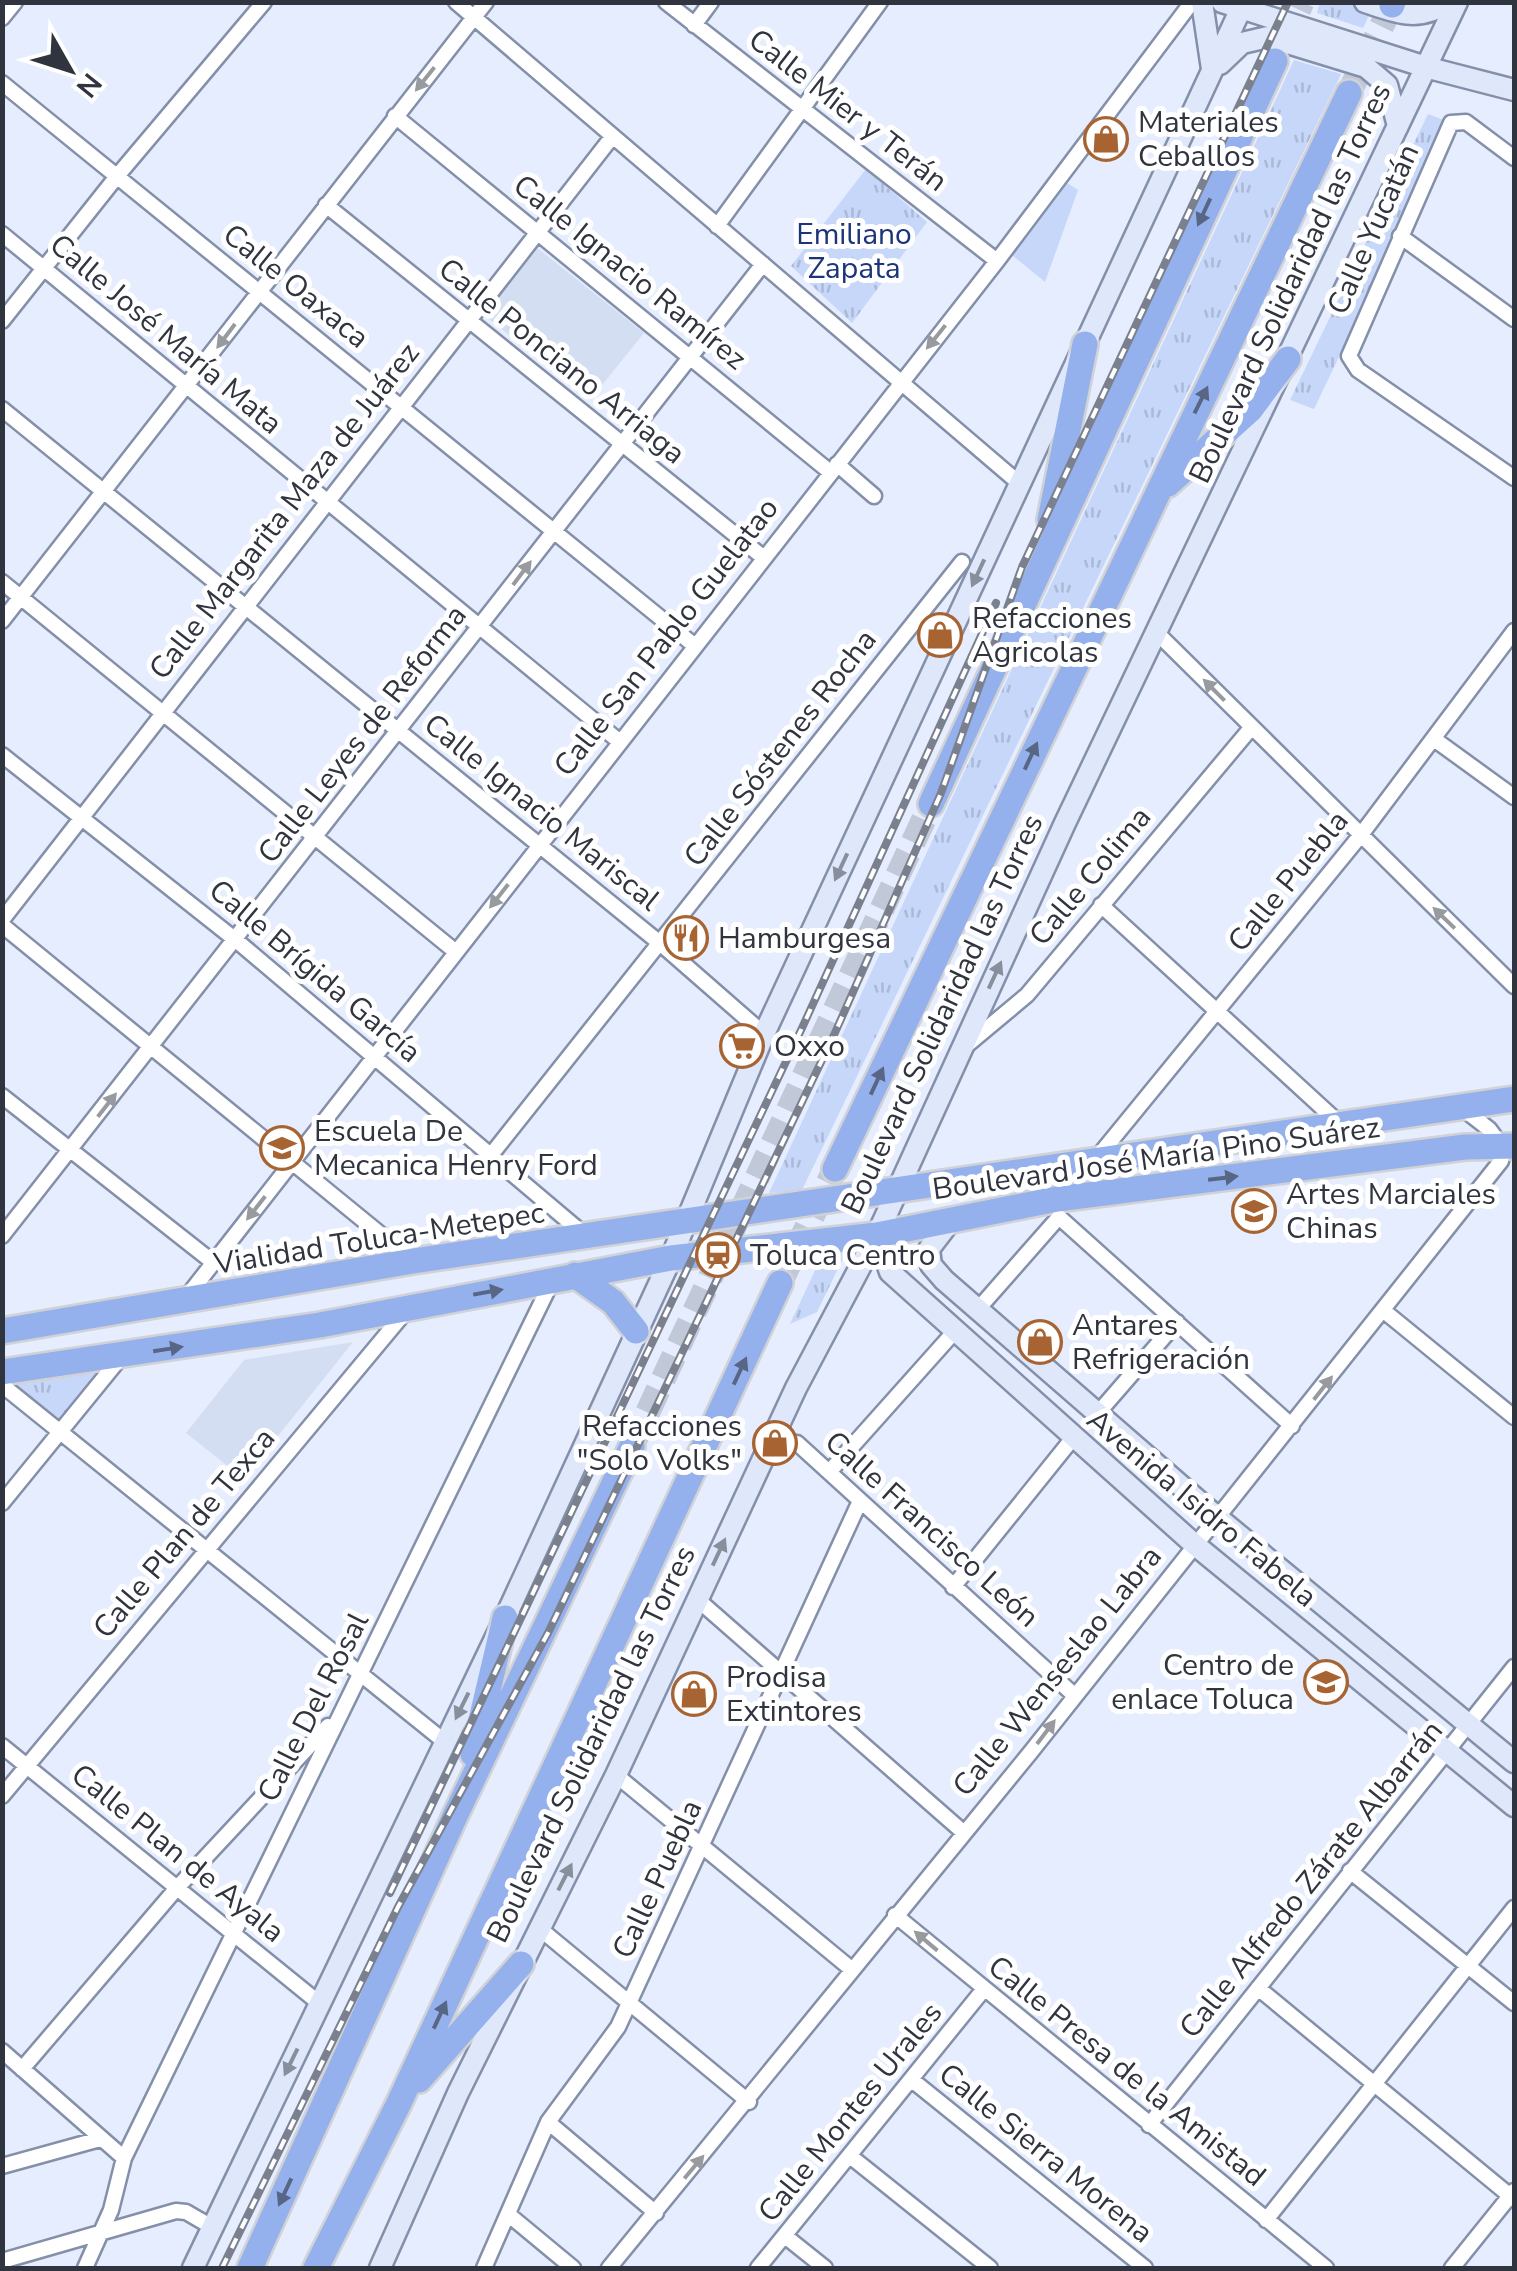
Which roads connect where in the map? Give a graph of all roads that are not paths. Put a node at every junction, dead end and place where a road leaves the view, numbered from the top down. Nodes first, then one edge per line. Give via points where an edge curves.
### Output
1 (15, 2) edge
2 (264, 2) edge
3 (456, 2) edge
4 (486, 2) edge
5 (666, 2) edge
6 (711, 2) edge
7 (880, 2) edge
8 (1192, 2) edge
9 (1202, 2) edge
10 (1365, 2) edge
11 (1447, 2) edge
12 (1457, 2) edge
13 (1235, 4) edge
14 (2, 18) edge
15 (473, 18) junction
16 (694, 25) junction
17 (1275, 61) tunnel mouth
18 (1429, 68) junction
19 (1212, 71) junction
20 (2, 83) edge
21 (1514, 90) edge
22 (1349, 94) tunnel mouth
23 (804, 112) junction
24 (395, 116) junction
25 (1398, 128) junction
26 (612, 137) junction
27 (1514, 158) edge
28 (118, 174) junction
29 (326, 205) junction
30 (717, 226) junction
31 (537, 232) junction
32 (2, 234) edge
33 (1400, 236) junction
34 (997, 261) junction
35 (763, 264) junction
36 (43, 270) junction
37 (260, 292) junction
38 (1514, 319) edge
39 (2, 321) edge
40 (467, 321) junction
41 (1085, 344) junction
42 (692, 356) junction
43 (1288, 360) junction
44 (899, 382) junction
45 (186, 389) junction
46 (401, 406) junction
47 (2, 409) edge
48 (622, 444) junction
49 (833, 468) junction
50 (1514, 478) edge
51 (1020, 484) junction
52 (102, 494) junction
53 (874, 496) dead end
54 (328, 502) junction
55 (1142, 521) junction
56 (554, 532) junction
57 (764, 558) junction
58 (962, 562) dead end
59 (2, 582) edge
60 (1031, 588) junction
61 (21, 597) junction
62 (244, 608) junction
63 (2, 621) edge
64 (480, 628) junction
65 (1514, 631) edge
66 (1156, 632) junction
67 (694, 646) junction
68 (163, 710) junction
69 (1251, 728) junction
70 (398, 730) junction
71 (1434, 740) junction
72 (620, 742) junction
73 (2, 755) edge
74 (1514, 798) edge
75 (931, 804) tunnel mouth
76 (81, 818) junction
77 (316, 834) junction
78 (1360, 836) junction
79 (539, 845) junction
80 (1101, 905) junction
81 (2, 922) edge
82 (237, 941) junction
83 (661, 944) junction
84 (456, 952) junction
85 (1514, 986) edge
86 (1217, 1013) junction
87 (764, 1034) junction
88 (153, 1046) junction
89 (961, 1049) junction
90 (374, 1055) junction
91 (2, 1096) edge
92 (1514, 1099) edge
93 (1462, 1108) junction
94 (1344, 1128) junction
95 (1509, 1147) edge
96 (71, 1151) junction
97 (491, 1156) junction
98 (294, 1159) junction
99 (1096, 1159) junction
100 (835, 1170) tunnel mouth
101 (896, 1192) junction
102 (767, 1211) joint
103 (954, 1218) junction
104 (684, 1224) junction
105 (4, 1233) edge
106 (877, 1235) junction
107 (586, 1236) junction
108 (671, 1258) junction
109 (413, 1262) junction
110 (214, 1263) junction
111 (563, 1278) junction
112 (780, 1283) tunnel mouth
113 (182, 1304) junction
114 (410, 1306) junction
115 (979, 1308) junction
116 (1384, 1311) junction
117 (1177, 1322) junction
118 (636, 1330) junction
119 (2, 1331) edge
120 (955, 1331) junction
121 (122, 1357) junction
122 (2, 1372) edge
123 (2, 1386) edge
124 (1098, 1413) junction
125 (1514, 1417) edge
126 (1292, 1426) junction
127 (62, 1431) junction
128 (1073, 1438) junction
129 (797, 1443) dead end
130 (632, 1446) tunnel mouth
131 (830, 1471) junction
132 (860, 1501) junction
133 (2, 1503) edge
134 (1218, 1518) junction
135 (1194, 1544) junction
136 (206, 1548) junction
137 (953, 1587) junction
138 (697, 1599) junction
139 (505, 1618) junction
140 (1514, 1667) edge
141 (784, 1673) junction
142 (362, 1674) junction
143 (1074, 1694) junction
144 (337, 1716) junction
145 (1469, 1726) junction
146 (445, 1742) junction
147 (2, 1746) edge
148 (1449, 1751) junction
149 (1514, 1762) edge
150 (28, 1766) junction
151 (616, 1775) junction
152 (2, 1796) edge
153 (1514, 1806) edge
154 (455, 1816) junction
155 (963, 1832) junction
156 (704, 1845) junction
157 (1350, 1871) junction
158 (176, 1889) junction
159 (1514, 1908) edge
160 (895, 1915) junction
161 (539, 1928) junction
162 (233, 1933) junction
163 (521, 1964) junction
164 (1467, 1965) junction
165 (850, 1968) junction
166 (1258, 1988) junction
167 (984, 1989) junction
168 (630, 2000) junction
169 (1514, 2002) edge
170 (319, 2003) junction
171 (2, 2051) edge
172 (22, 2069) junction
173 (912, 2080) junction
174 (1372, 2084) junction
175 (748, 2102) junction
176 (399, 2103) junction
177 (548, 2122) junction
178 (1148, 2125) junction
179 (100, 2139) junction
180 (850, 2156) junction
181 (124, 2158) junction
182 (2, 2166) edge
183 (1513, 2195) edge
184 (656, 2213) junction
185 (509, 2215) junction
186 (1266, 2220) junction
187 (212, 2227) junction
188 (100, 2234) junction
189 (784, 2236) junction
190 (2, 2261) edge
191 (84, 2268) edge
192 (193, 2268) edge
193 (250, 2268) edge
194 (316, 2268) edge
195 (380, 2268) edge
196 (484, 2268) edge
197 (574, 2268) edge
198 (609, 2268) edge
199 (758, 2268) edge
200 (825, 2268) edge
201 (990, 2268) edge
202 (1145, 2268) edge
203 (1326, 2268) edge
204 (1452, 2268) edge

1 - 14 street
2 - 28 street
3 - 15 street
4 - 15 street
5 - 16 street, Calle Mier y Terán
6 - 16 street
7 - 23 street
8 - 34 street, Calle San Pablo Guelatao
9 - 19 main road
10 - 11 main road via 1410,16
12 - 18 main road, Boulevard Solidaridad las Torres
13 - 18 main road
13 - 19 main road
15 -> 24 street
15 - 26 street
16 - 23 street, Calle Mier y Terán
17 -> 60 highway
18 - 21 main road
18 - 25 main road, Boulevard Solidaridad las Torres
19 - 25 main road via 1242,43 1268,37 1376,74 1392,94
19 - 41 main road
20 - 28 street, Calle Oaxaca
55 -> 22 highway, Boulevard Solidaridad las Torres
23 - 30 street
23 - 34 street, Calle Mier y Terán
24 - 29 street
24 - 31 street, Calle Ignacio Ramírez
25 - 43 main road, Boulevard Solidaridad las Torres
26 - 30 street
26 - 31 street, Calle Margarita Maza de Juárez
27 - 33 street, Calle Yucatán via 1455,121
28 - 36 street
28 - 37 street, Calle Oaxaca
29 - 37 street
29 - 40 street, Calle Ponciano Arriaga
30 - 35 street
31 - 40 street, Calle Margarita Maza de Juárez
31 - 42 street, Calle Ignacio Ramírez
32 - 36 street, Calle José María Mata
33 - 38 street
33 - 50 street, Calle Yucatán via 1349,356 1358,370
34 -> 44 street, Calle San Pablo Guelatao
35 - 42 street, Calle Leyes de Reforma
35 - 44 street
36 - 39 street
36 - 45 street, Calle José María Mata
37 -> 45 street
37 - 46 street, Calle Oaxaca
40 - 46 street, Calle Margarita Maza de Juárez
40 - 48 street, Calle Ponciano Arriaga
41 - 51 main road
41 - 60 highway via 1056,502
42 - 48 street, Calle Leyes de Reforma
42 - 49 street, Calle Ignacio Ramírez
43 - 55 highway via 1250,410 1174,478
43 - 66 main road, Boulevard Solidaridad las Torres
44 - 49 street, Calle San Pablo Guelatao
44 - 51 street
45 - 52 street
45 - 54 street, Calle José María Mata
46 - 54 street, Calle Margarita Maza de Juárez
46 - 56 street, Calle Oaxaca
47 - 52 street, Calle Ignacio Mariscal
48 - 56 street, Calle Leyes de Reforma
48 - 57 street, Calle Ponciano Arriaga
49 - 53 street, Calle Ignacio Ramírez
49 - 57 street, Calle San Pablo Guelatao
51 -> 87 main road
52 - 61 street
52 - 62 street, Calle Ignacio Mariscal
54 - 62 street, Calle Margarita Maza de Juárez
54 - 64 street, Calle José María Mata
100 -> 55 highway, Boulevard Solidaridad las Torres
64 -> 56 street, Calle Leyes de Reforma
56 - 67 street, Calle Oaxaca
57 - 67 street, Calle San Pablo Guelatao
58 - 83 street, Calle Sóstenes Rocha
59 - 61 street
60 - 75 highway
61 - 63 street
61 - 68 street
62 - 68 street, Calle Margarita Maza de Juárez
62 - 70 street, Calle Ignacio Mariscal
64 - 70 street, Calle Leyes de Reforma
64 - 72 street, Calle José María Mata
65 - 71 street, Calle Puebla
69 -> 66 street
89 -> 66 main road, Boulevard Solidaridad las Torres
67 - 72 street, Calle San Pablo Guelatao
68 - 76 street, Calle Margarita Maza de Juárez
68 - 77 street
69 - 78 street
69 - 80 street, Calle Colima
70 - 77 street, Calle Leyes de Reforma
70 - 79 street, Calle Ignacio Mariscal
71 - 74 street
71 - 78 street, Calle Puebla
72 - 79 street, Calle San Pablo Guelatao
73 - 76 street, Calle Brígida García
76 - 81 street, Calle Margarita Maza de Juárez
76 - 82 street, Calle Brígida García
77 - 82 street, Calle Leyes de Reforma
77 - 84 street
85 -> 78 street
78 - 86 street, Calle Puebla
79 - 83 street, Calle Ignacio Mariscal
79 -> 84 street, Calle San Pablo Guelatao
80 - 86 street
80 - 89 street, Calle Colima via 1027,995
81 - 88 street
82 - 88 street, Calle Leyes de Reforma
82 - 90 street, Calle Brígida García
83 - 87 street, Calle Ignacio Mariscal
83 - 97 street, Calle Sóstenes Rocha
84 - 90 street, Calle San Pablo Guelatao
86 - 94 street
86 - 99 street, Calle Puebla
87 - 104 main road
96 -> 88 street, Calle Leyes de Reforma
88 - 98 street
89 - 101 main road, Boulevard Solidaridad las Torres
90 - 97 street, Calle Brígida García
90 - 98 street, Calle San Pablo Guelatao
91 - 96 street
92 - 93 highway, Boulevard José María Pino Suárez
93 - 94 highway, Boulevard José María Pino Suárez
93 - 95 street
94 - 99 highway, Boulevard José María Pino Suárez
103 -> 95 highway, Boulevard José María Pino Suárez via 1057,1199 1465,1147
95 - 116 street, Calle Wenseslao Labra
96 - 105 street, Calle Leyes de Reforma
96 - 110 street
97 - 107 street, Calle Brígida García
98 - 109 street
98 -> 110 street, Calle San Pablo Guelatao
99 - 101 highway, Boulevard José María Pino Suárez
101 - 102 highway, Boulevard José María Pino Suárez
101 - 106 main road, Boulevard Solidaridad las Torres
102 - 104 highway, Vialidad Toluca-Metepec
103 - 106 highway, Boulevard José María Pino Suárez
103 - 115 main road, Avenida Isidro Fabela via 933,1240 931,1265
104 - 107 highway, Vialidad Toluca-Metepec
104 - 108 main road
106 - 108 highway, Boulevard José María Pino Suárez
106 - 120 main road, Avenida Isidro Fabela via 890,1272
138 -> 106 main road, Boulevard Solidaridad las Torres
107 - 109 highway, Vialidad Toluca-Metepec
108 - 111 highway
108 - 118 main road
109 - 113 highway, Vialidad Toluca-Metepec
110 - 113 street, Calle San Pablo Guelatao
114 -> 111 highway
111 - 118 highway via 613,1302
111 - 142 street, Calle Del Rosal
176 -> 112 highway, Boulevard Solidaridad las Torres
113 - 119 highway, Vialidad Toluca-Metepec
121 -> 114 highway
114 - 136 street, Calle Plan de Texca
115 - 117 street via 1059,1217
115 - 124 main road, Avenida Isidro Fabela
116 - 125 street
126 -> 116 street, Calle Wenseslao Labra
117 - 124 street
117 - 126 street
118 - 139 main road
120 - 128 main road, Avenida Isidro Fabela
120 - 131 street
121 - 122 highway
121 - 127 street
123 - 127 street
124 - 134 main road, Avenida Isidro Fabela
126 - 134 street, Calle Wenseslao Labra
127 - 133 street
127 - 136 street
128 - 135 main road, Avenida Isidro Fabela
128 - 137 street
129 - 131 street, Calle Francisco León
130 - 154 highway
131 - 132 street, Calle Francisco León
132 - 137 street, Calle Francisco León
132 - 141 street, Calle Puebla
134 - 135 street, Calle Wenseslao Labra
134 - 145 main road, Avenida Isidro Fabela
135 - 143 street, Calle Wenseslao Labra
135 - 148 main road, Avenida Isidro Fabela
136 - 142 street
136 - 150 street, Calle Plan de Texca
137 - 143 street, Calle Francisco León
138 - 141 street
138 - 151 main road, Boulevard Solidaridad las Torres
139 -> 146 main road
139 - 154 highway
140 - 145 street, Calle Alfredo Zárate Albarrán
141 - 155 street
141 - 156 street, Calle Puebla
142 - 144 street, Calle Del Rosal
142 - 146 street
155 -> 143 street, Calle Wenseslao Labra
144 - 158 street
144 - 162 street, Calle Del Rosal
145 - 148 street, Calle Alfredo Zárate Albarrán
145 - 149 main road, Avenida Isidro Fabela
146 - 170 main road
147 - 150 street, Calle Plan de Ayala
148 - 153 main road, Avenida Isidro Fabela
148 - 157 street, Calle Alfredo Zárate Albarrán
150 - 152 street, Calle Plan de Texca
150 - 158 street, Calle Plan de Ayala
151 - 156 street
161 -> 151 main road, Boulevard Solidaridad las Torres
154 -> 193 highway
155 - 160 street, Calle Wenseslao Labra
156 - 165 street
156 - 168 street, Calle Puebla
157 - 164 street
157 - 166 street, Calle Alfredo Zárate Albarrán
158 - 162 street, Calle Plan de Ayala
158 - 172 street
159 - 164 street
160 - 165 street, Calle Wenseslao Labra
167 -> 160 street, Calle Presa de la Amistad
161 - 163 main road, Boulevard Solidaridad las Torres
161 - 168 street
162 - 170 street, Calle Plan de Ayala
162 - 181 street, Calle Del Rosal
163 - 176 highway
163 - 195 main road, Boulevard Solidaridad las Torres
164 - 169 street
164 - 174 street
165 - 175 street, Calle Wenseslao Labra
166 - 174 street
166 - 178 street, Calle Alfredo Zárate Albarrán
167 - 173 street, Calle Montes Urales
167 - 178 street, Calle Presa de la Amistad
168 - 175 street
168 - 177 street, Calle Puebla via 618,2027
170 -> 187 main road
171 - 172 street
172 - 179 street
173 - 180 street, Calle Montes Urales
173 - 202 street, Calle Sierra Morena
174 - 183 street
174 - 186 street
184 -> 175 street, Calle Wenseslao Labra
176 - 194 highway, Boulevard Solidaridad las Torres
177 - 184 street
177 - 185 street, Calle Puebla
178 - 186 street, Calle Presa de la Amistad
179 - 181 street
179 - 182 street
180 - 189 street, Calle Montes Urales
180 - 201 street
181 - 188 street, Calle Del Rosal
183 - 204 street
184 - 198 street, Calle Wenseslao Labra
185 - 196 street, Calle Puebla
185 - 197 street
186 - 203 street, Calle Presa de la Amistad
187 - 188 street via 176,2211
187 - 192 main road
188 - 190 street
188 - 191 street, Calle Del Rosal
189 - 199 street, Calle Montes Urales
189 - 200 street

